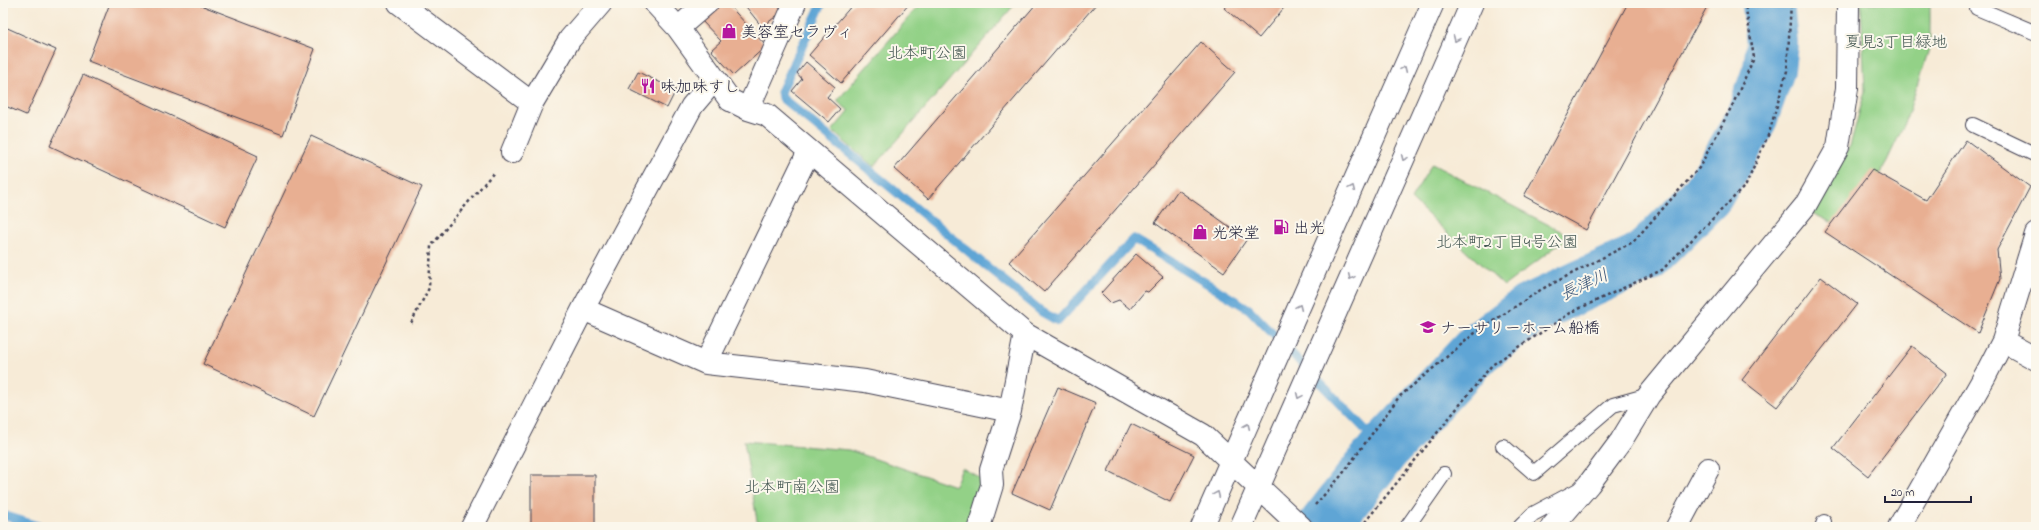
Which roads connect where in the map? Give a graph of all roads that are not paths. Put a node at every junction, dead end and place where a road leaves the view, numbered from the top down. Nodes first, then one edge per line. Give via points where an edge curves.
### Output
1 (399, 3) edge
2 (601, 3) edge
3 (655, 3) edge
4 (706, 3) edge
5 (795, 3) edge
6 (1433, 3) edge
7 (1472, 3) edge
8 (1848, 3) edge
9 (1977, 8) dead end
10 (678, 28) junction
11 (2036, 32) edge
12 (714, 80) junction
13 (532, 103) junction
14 (748, 109) junction
15 (1973, 124) dead end
16 (809, 151) junction
17 (512, 152) road end
18 (2036, 155) edge
19 (2036, 234) edge
20 (583, 309) junction
21 (1025, 334) junction
22 (2003, 341) junction
23 (2036, 359) edge
24 (706, 363) junction
25 (1649, 395) junction
26 (1010, 411) junction
27 (1503, 446) dead end
28 (1231, 461) junction
29 (1708, 469) dead end
30 (1444, 474) dead end
31 (1589, 484) junction
32 (1259, 487) junction
33 (1300, 525) edge
34 (472, 527) edge
35 (979, 527) edge
36 (1202, 527) edge
37 (1241, 527) edge
38 (1407, 527) edge
39 (1520, 527) edge
40 (1552, 527) edge
41 (1677, 527) edge
42 (1899, 527) edge

1 - 13 street
2 - 13 street via 570,39
3 - 10 street
4 - 10 street
5 - 14 street
28 -> 6 street
7 -> 32 street
8 - 25 street via 1847,88 1838,147 1805,206
9 - 11 lane
10 - 12 street
12 - 14 street via 730,100
12 - 20 street via 692,106
13 - 17 street
14 - 16 street via 767,114
15 - 18 lane
16 - 21 street
16 - 24 street
19 - 22 street
20 - 24 street
20 - 34 street
21 - 26 street
21 - 28 street via 1203,435
22 - 23 street
22 - 42 street
24 - 26 street via 865,381
25 - 27 lane via 1613,405 1534,473
25 - 31 street via 1621,441
26 - 35 street via 991,470 992,485
28 - 32 street
36 -> 28 street
29 - 41 street
30 - 38 lane
31 - 39 lane via 1533,514
31 - 40 street
32 - 33 street
32 - 37 street

